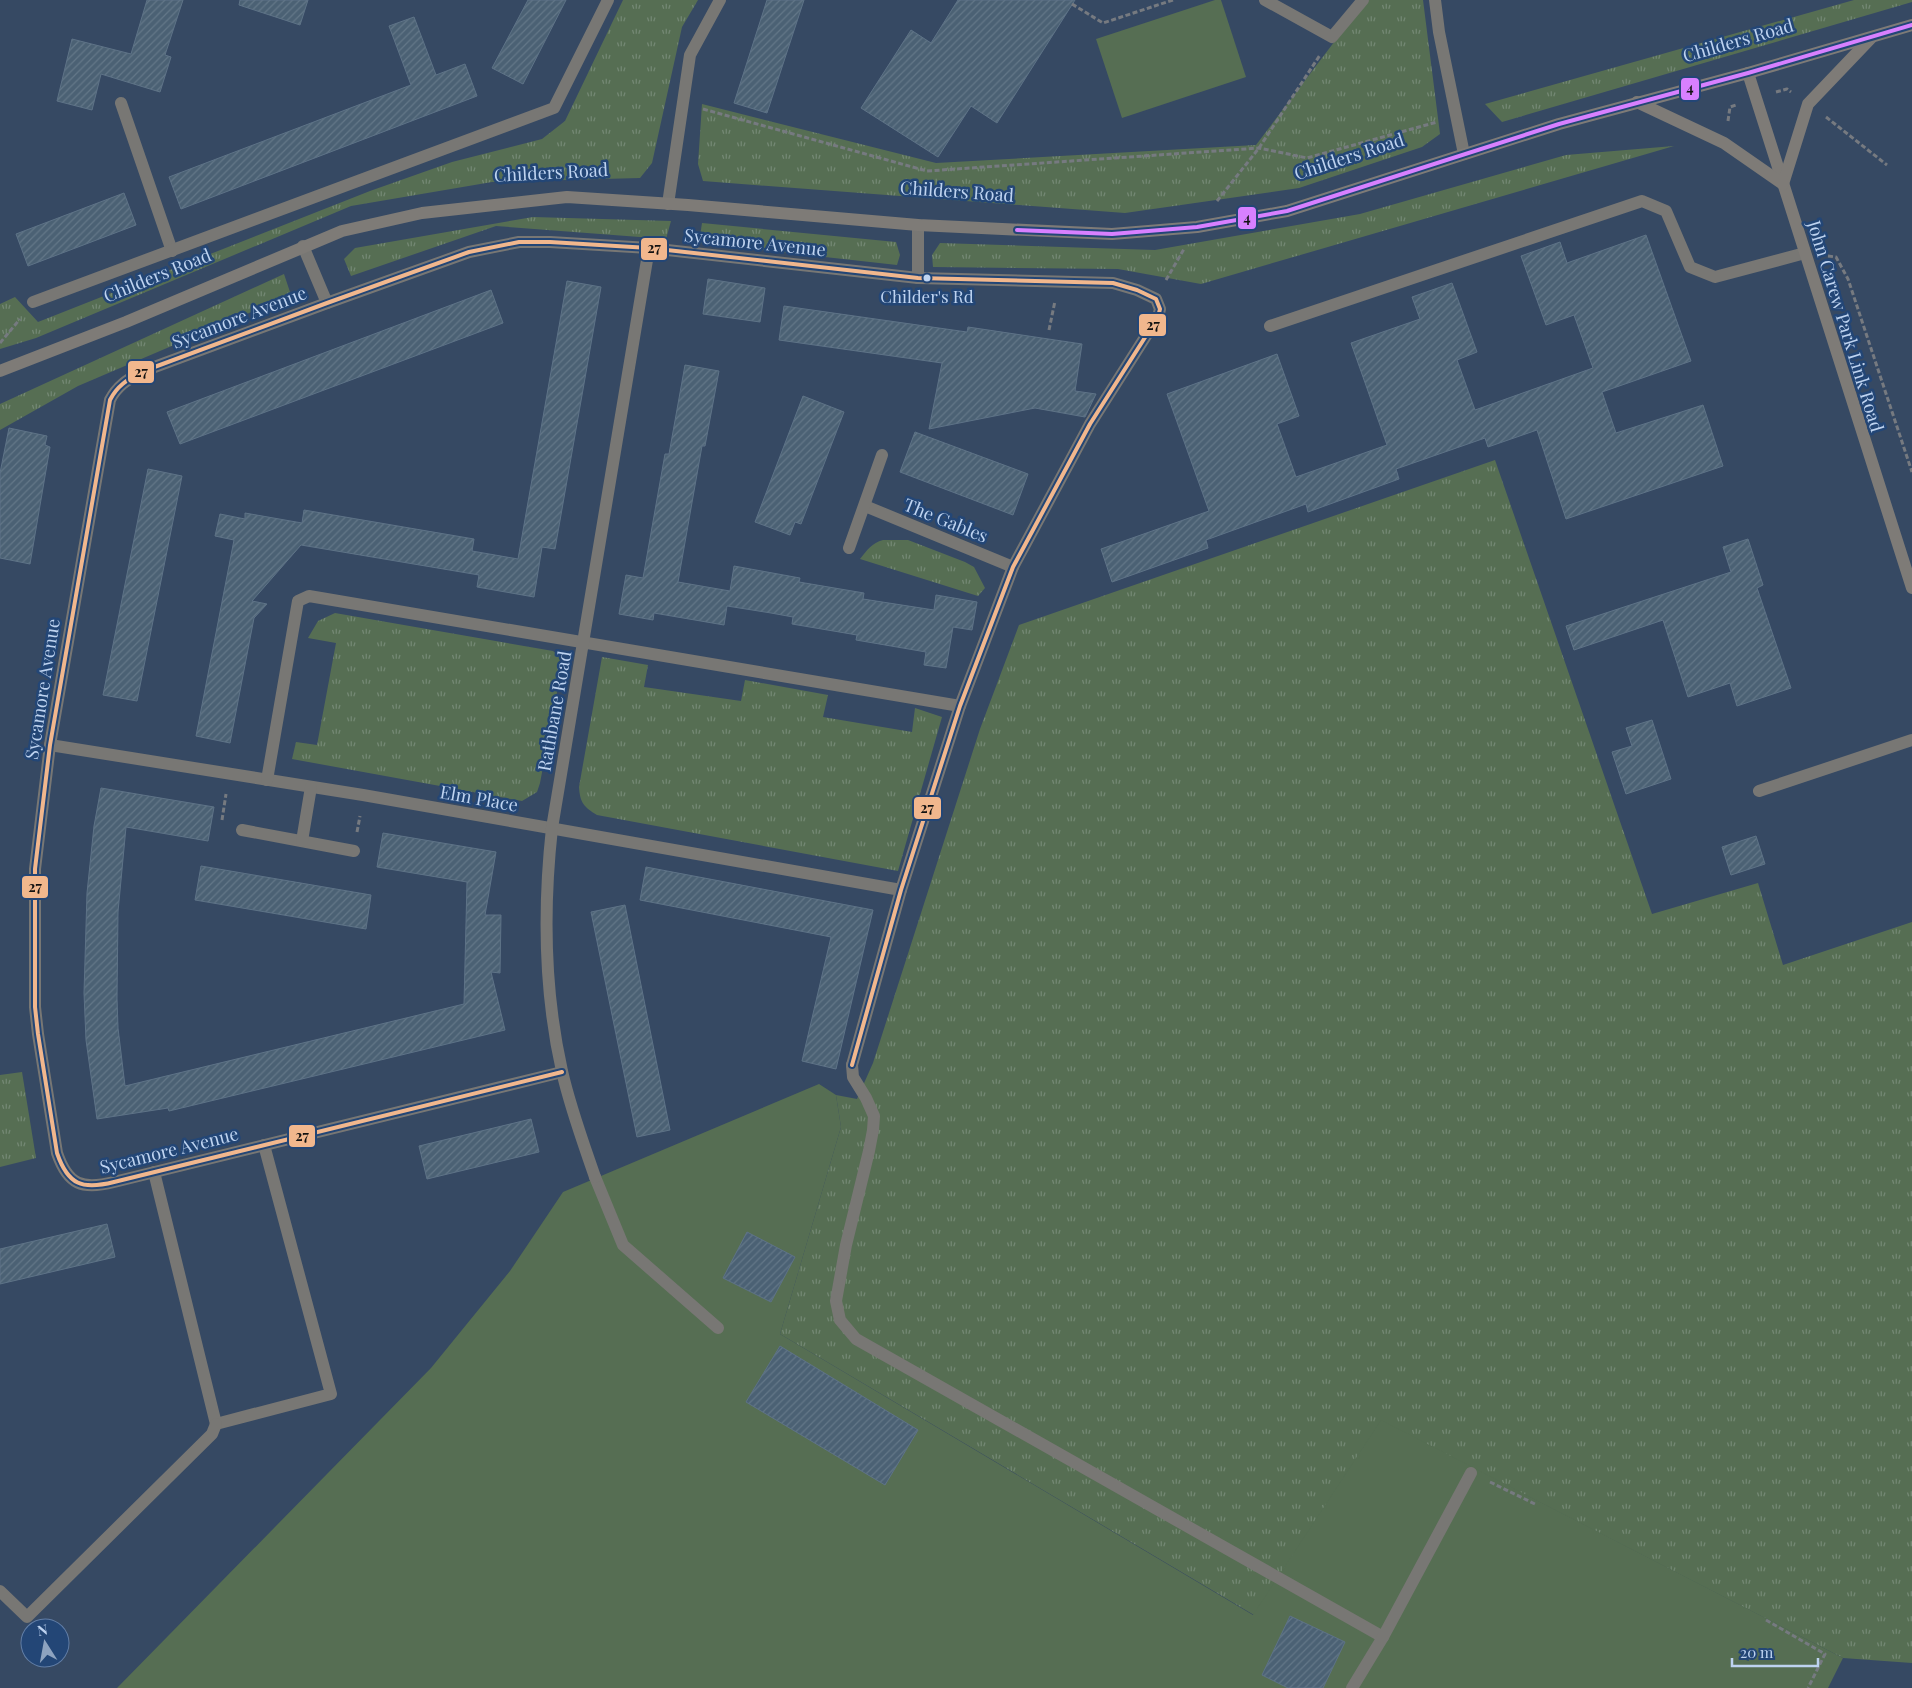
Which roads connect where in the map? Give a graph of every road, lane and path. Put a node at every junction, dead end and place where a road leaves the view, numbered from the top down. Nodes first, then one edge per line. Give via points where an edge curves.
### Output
1 (608, 0) edge
2 (720, 0) edge
3 (1173, 0) edge
4 (1266, 0) edge
5 (1363, 0) edge
6 (1435, 0) edge
7 (1072, 4) dead end
8 (1912, 25) edge
9 (1332, 37) junction
10 (1872, 37) junction
11 (1748, 73) junction
12 (1638, 102) junction
13 (121, 103) dead end
14 (694, 107) dead end
15 (1455, 116) junction
16 (1259, 148) junction
17 (1464, 154) junction
18 (1784, 184) junction
19 (668, 204) junction
20 (918, 226) junction
21 (1197, 228) junction
22 (303, 246) junction
23 (649, 248) junction
24 (172, 251) junction
25 (1805, 253) junction
26 (918, 278) junction
27 (1058, 281) junction
28 (1156, 299) junction
29 (34, 302) joint
30 (327, 303) junction
31 (1270, 326) dead end
32 (1049, 330) dead end
33 (0, 343) edge
34 (0, 371) edge
35 (882, 455) dead end
36 (1912, 472) edge
37 (865, 506) junction
38 (849, 548) dead end
39 (1013, 567) junction
40 (1912, 588) edge
41 (584, 643) junction
42 (960, 706) junction
43 (1912, 740) edge
44 (50, 745) junction
45 (230, 774) junction
46 (266, 780) junction
47 (311, 787) junction
48 (1758, 791) dead end
49 (363, 795) junction
50 (552, 828) junction
51 (242, 830) joint
52 (302, 841) junction
53 (354, 850) joint
54 (901, 890) junction
55 (562, 1072) junction
56 (264, 1145) junction
57 (154, 1172) junction
58 (718, 1328) dead end
59 (216, 1424) junction
60 (1471, 1473) joint
61 (1538, 1505) dead end
62 (0, 1591) edge
63 (1766, 1620) dead end
64 (1383, 1637) junction
65 (1352, 1688) edge
66 (1808, 1688) edge

1 - 24 street via 554,108
2 - 19 street via 690,55
3 - 7 path via 1103,23
4 - 9 street
5 - 9 street
6 - 15 street
8 - 10 main road, Childers Road
9 - 16 path
10 - 11 main road, Childers Road
10 - 18 main road via 1808,104
11 - 12 main road, Childers Road
11 - 18 main road, John Carew Park Link Road
12 - 17 main road, Childers Road
12 - 18 main road via 1724,143
13 - 24 street
14 - 16 path via 927,171
15 - 16 path via 1306,158
15 - 17 street
16 - 21 path
17 - 21 main road, Childers Road via 1287,211
18 - 25 main road, John Carew Park Link Road
19 - 20 main road, Childers Road
19 - 22 main road, Childers Road via 567,198 422,213 342,231
20 - 21 main road, Childers Road via 1112,234
20 - 26 street
21 - 28 path
22 - 30 street
22 - 34 main road, Childers Road via 126,322
23 - 26 street, Sycamore Avenue
23 - 30 street, Sycamore Avenue via 550,242 494,246
23 - 41 street, Rathbane Road
24 - 29 street
25 - 31 street via 1715,277 1690,267 1666,211 1642,201
25 - 36 path via 1836,257 1848,279
25 - 40 main road, John Carew Park Link Road
26 - 27 street, Sycamore Avenue
27 - 28 street, Sycamore Avenue via 1118,284
27 - 32 path
28 - 39 street via 1160,309 1158,317 1090,424
29 - 33 path
30 - 44 street, Sycamore Avenue via 141,372 123,382 115,391 110,400
35 - 37 street
37 - 38 street
37 - 39 street, The Gables
39 - 42 street
41 - 42 street
41 - 46 street via 309,596 298,601
41 - 50 street, Rathbane Road
42 - 54 street
43 - 48 street
44 - 45 street, Elm Place
44 - 57 street, Sycamore Avenue via 35,869 35,994 38,1034 57,1153 68,1175 85,1186
45 - 46 street, Elm Place
45 - 51 path via 221,826
46 - 47 street, Elm Place
47 - 49 street, Elm Place
47 - 52 street
49 - 50 street, Elm Place
49 - 53 path
50 - 54 street, Elm Place
50 - 55 street, Rathbane Road via 546,969
51 - 52 street
52 - 53 street
54 - 64 street via 852,1065 853,1077 874,1116 836,1301 840,1320 856,1338
55 - 56 street, Sycamore Avenue
55 - 58 street, Rathbane Road via 577,1128 623,1245
56 - 57 street, Sycamore Avenue
56 - 59 street via 331,1394
57 - 59 street
59 - 62 street via 212,1434 27,1617
60 - 61 path
60 - 64 street
63 - 66 path via 1825,1654
64 - 65 street

